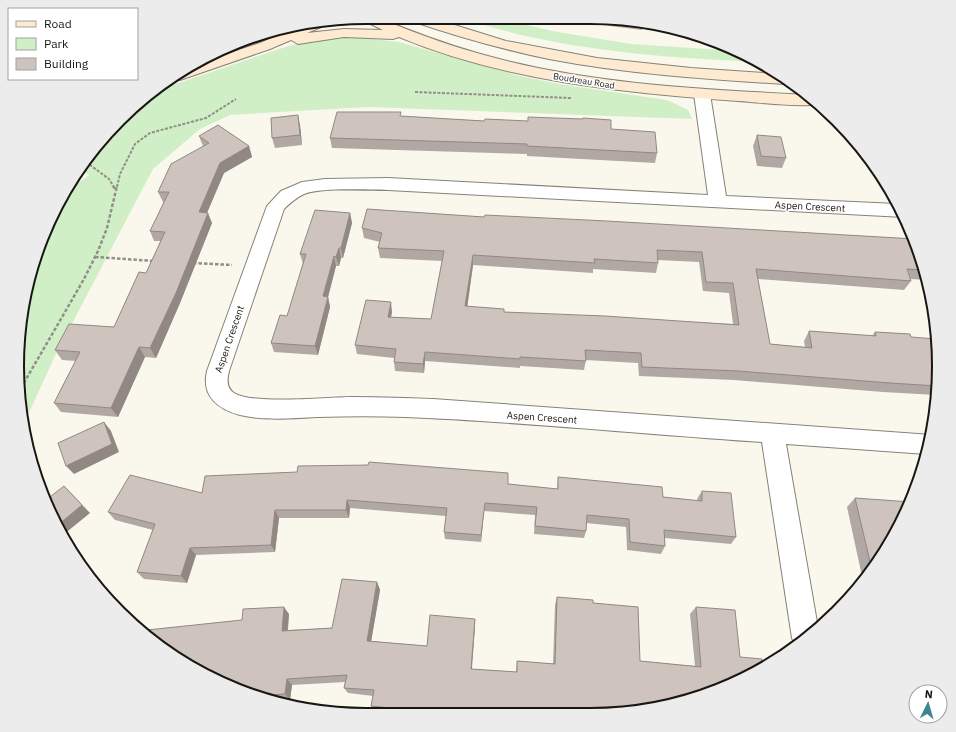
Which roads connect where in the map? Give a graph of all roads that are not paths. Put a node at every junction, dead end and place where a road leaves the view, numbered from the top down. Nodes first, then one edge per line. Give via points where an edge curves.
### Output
1 (379, 24) edge
2 (435, 24) edge
3 (300, 31) edge
4 (406, 36) junction
5 (265, 46) junction
6 (196, 70) edge
7 (773, 77) edge
8 (702, 94) junction
9 (804, 100) edge
10 (718, 201) junction
11 (895, 211) edge
12 (772, 433) junction
13 (923, 444) edge
14 (805, 631) edge

1 - 4 main road, Boudreau Road
2 - 7 main road, Boudreau Road via 479,39 571,59 660,71
3 - 5 main road
4 - 5 main road via 335,34
4 - 8 main road, Boudreau Road via 531,72 613,86
5 - 6 main road
8 - 9 main road, Boudreau Road
8 - 10 street
10 - 11 street, Aspen Crescent
10 - 12 street, Aspen Crescent via 422,185 313,186 292,192 276,206 216,380 220,396 229,402 252,408 433,409
12 - 13 street, Aspen Crescent
12 - 14 street

